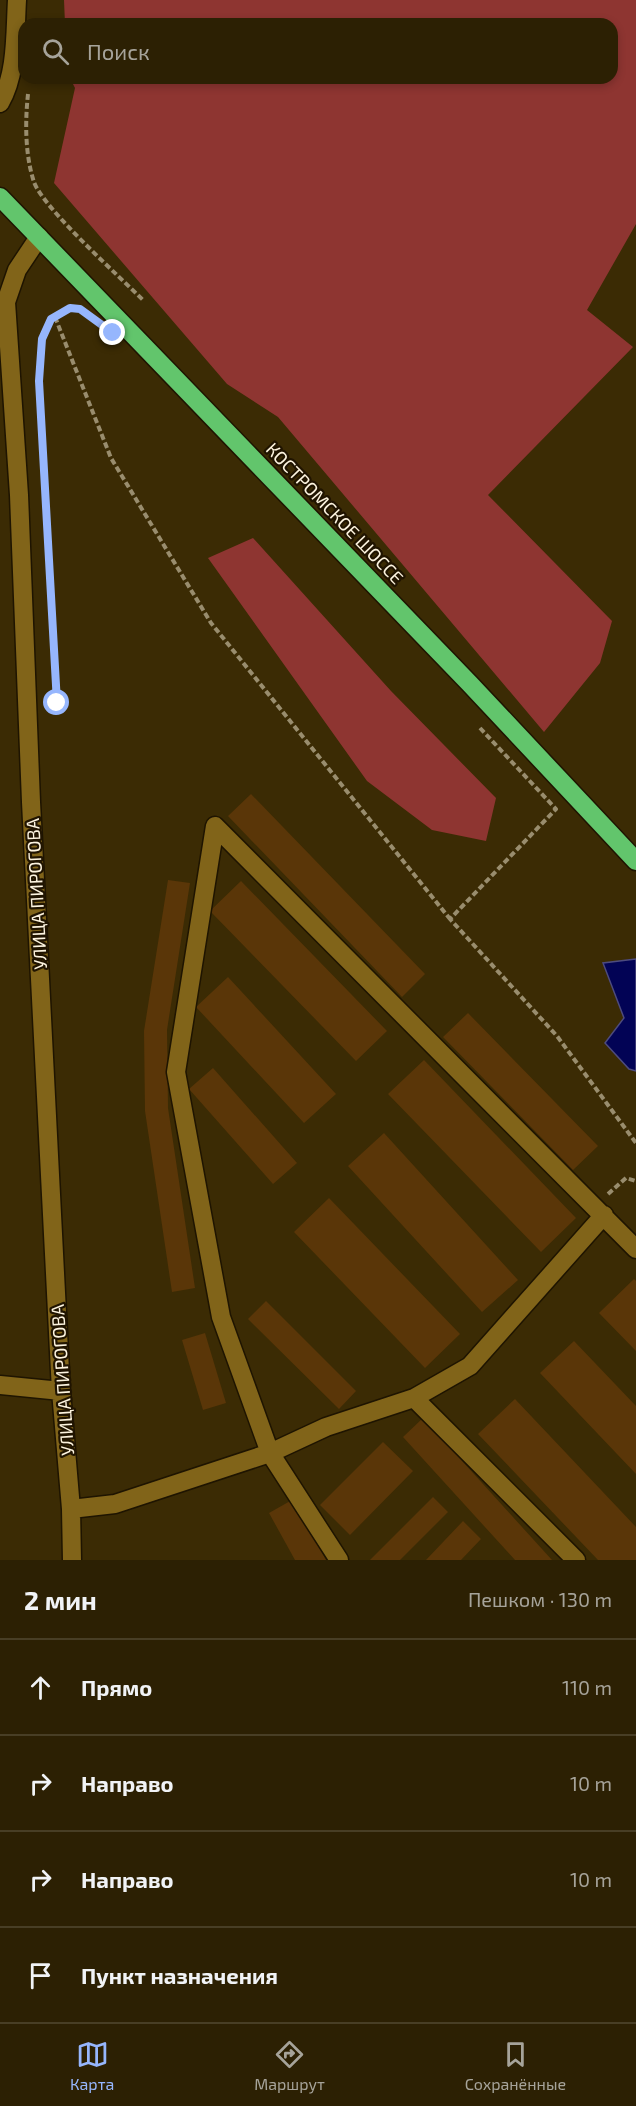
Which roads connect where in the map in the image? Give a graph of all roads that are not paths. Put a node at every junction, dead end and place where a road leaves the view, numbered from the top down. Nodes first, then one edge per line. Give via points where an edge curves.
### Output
1 (17, 0) edge
2 (0, 103) edge
3 (0, 197) edge
4 (39, 237) junction
5 (636, 861) edge
6 (603, 1215) junction
7 (636, 1249) edge
8 (0, 1385) edge
9 (62, 1391) junction
10 (414, 1398) junction
11 (270, 1453) junction
12 (71, 1509) junction
13 (72, 1560) edge
14 (339, 1560) edge
15 (576, 1560) edge

1 - 2 street via 11,72
3 - 4 highway, КОСТРОМСКОЕ ШОССЕ
4 - 5 highway, КОСТРОМСКОЕ ШОССЕ
4 - 9 street, УЛИЦА ПИРОГОВА via 17,270 6,302 19,495
6 - 7 street
6 - 10 street via 470,1366
6 - 11 street via 215,826 176,1072 221,1317
8 - 9 street
9 - 12 street, УЛИЦА ПИРОГОВА
10 - 11 street via 326,1427
10 - 15 street
11 - 12 street via 115,1504
11 - 14 street
12 - 13 street, УЛИЦА ПИРОГОВА

